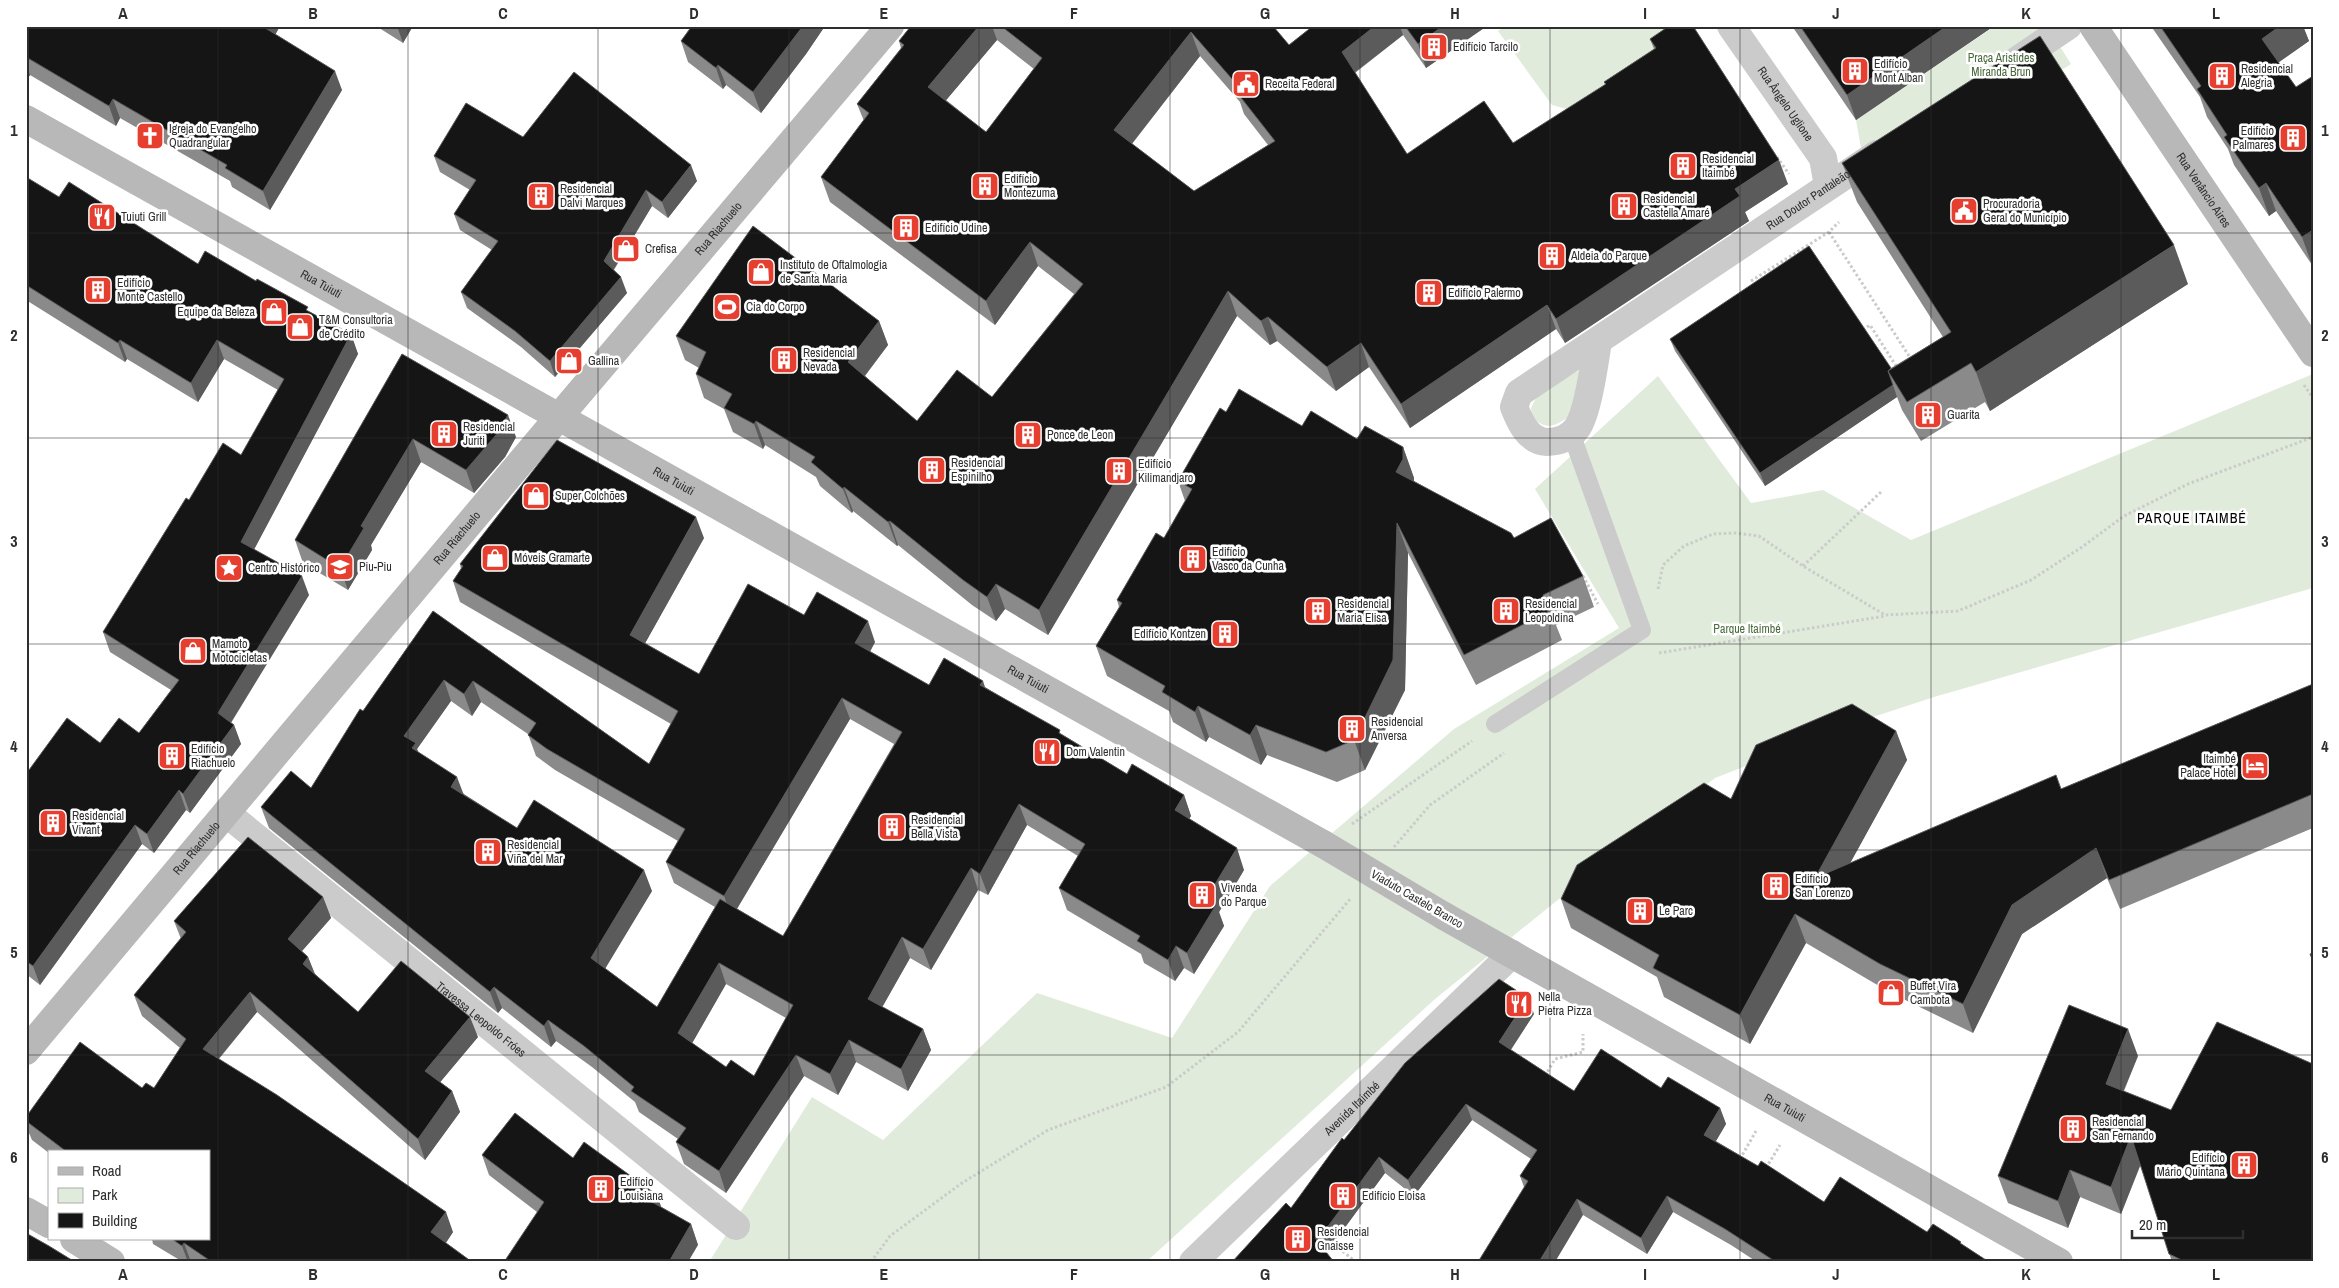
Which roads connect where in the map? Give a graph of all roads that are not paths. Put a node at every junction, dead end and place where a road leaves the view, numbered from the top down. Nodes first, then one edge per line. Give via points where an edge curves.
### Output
1 (890, 26) edge
2 (1731, 26) edge
3 (2068, 26) edge
4 (2093, 26) edge
5 (1993, 76) edge
6 (26, 119) edge
7 (1896, 141) edge
8 (1828, 186) junction
9 (1598, 341) junction
10 (2313, 353) edge
11 (559, 418) junction
12 (1571, 433) junction
13 (1494, 724) road end
14 (226, 813) junction
15 (1323, 844) joint
16 (1512, 954) junction
17 (26, 1051) edge
18 (26, 1211) edge
19 (48, 1223) edge
20 (736, 1226) dead end
21 (76, 1240) edge
22 (111, 1262) edge
23 (1193, 1262) edge
24 (2059, 1262) edge

1 - 11 street, Rua Riachuelo
2 - 8 street, Rua Ângelo Uglione via 1824,158
3 - 5 street
4 - 10 street, Rua Venâncio Aires
6 - 11 street, Rua Tuiuti
7 - 8 street, Rua Doutor Pantaleão
8 - 9 street, Rua Doutor Pantaleão
9 - 12 street via 1587,399 1577,428
9 - 12 street, Rua Doutor Pantaleão via 1519,393 1514,407 1524,430 1542,442 1559,442
11 - 14 street, Rua Riachuelo
11 - 15 street, Rua Tuiuti
12 - 13 lane via 1647,626
14 - 17 street, Rua Riachuelo
14 - 20 street, Travessa Leopoldo Fróes
15 - 16 street, Viaduto Castelo Branco, bridge
16 - 23 street, Avenida Itaimbé
16 - 24 street, Rua Tuiuti
18 - 19 street
21 - 22 street

